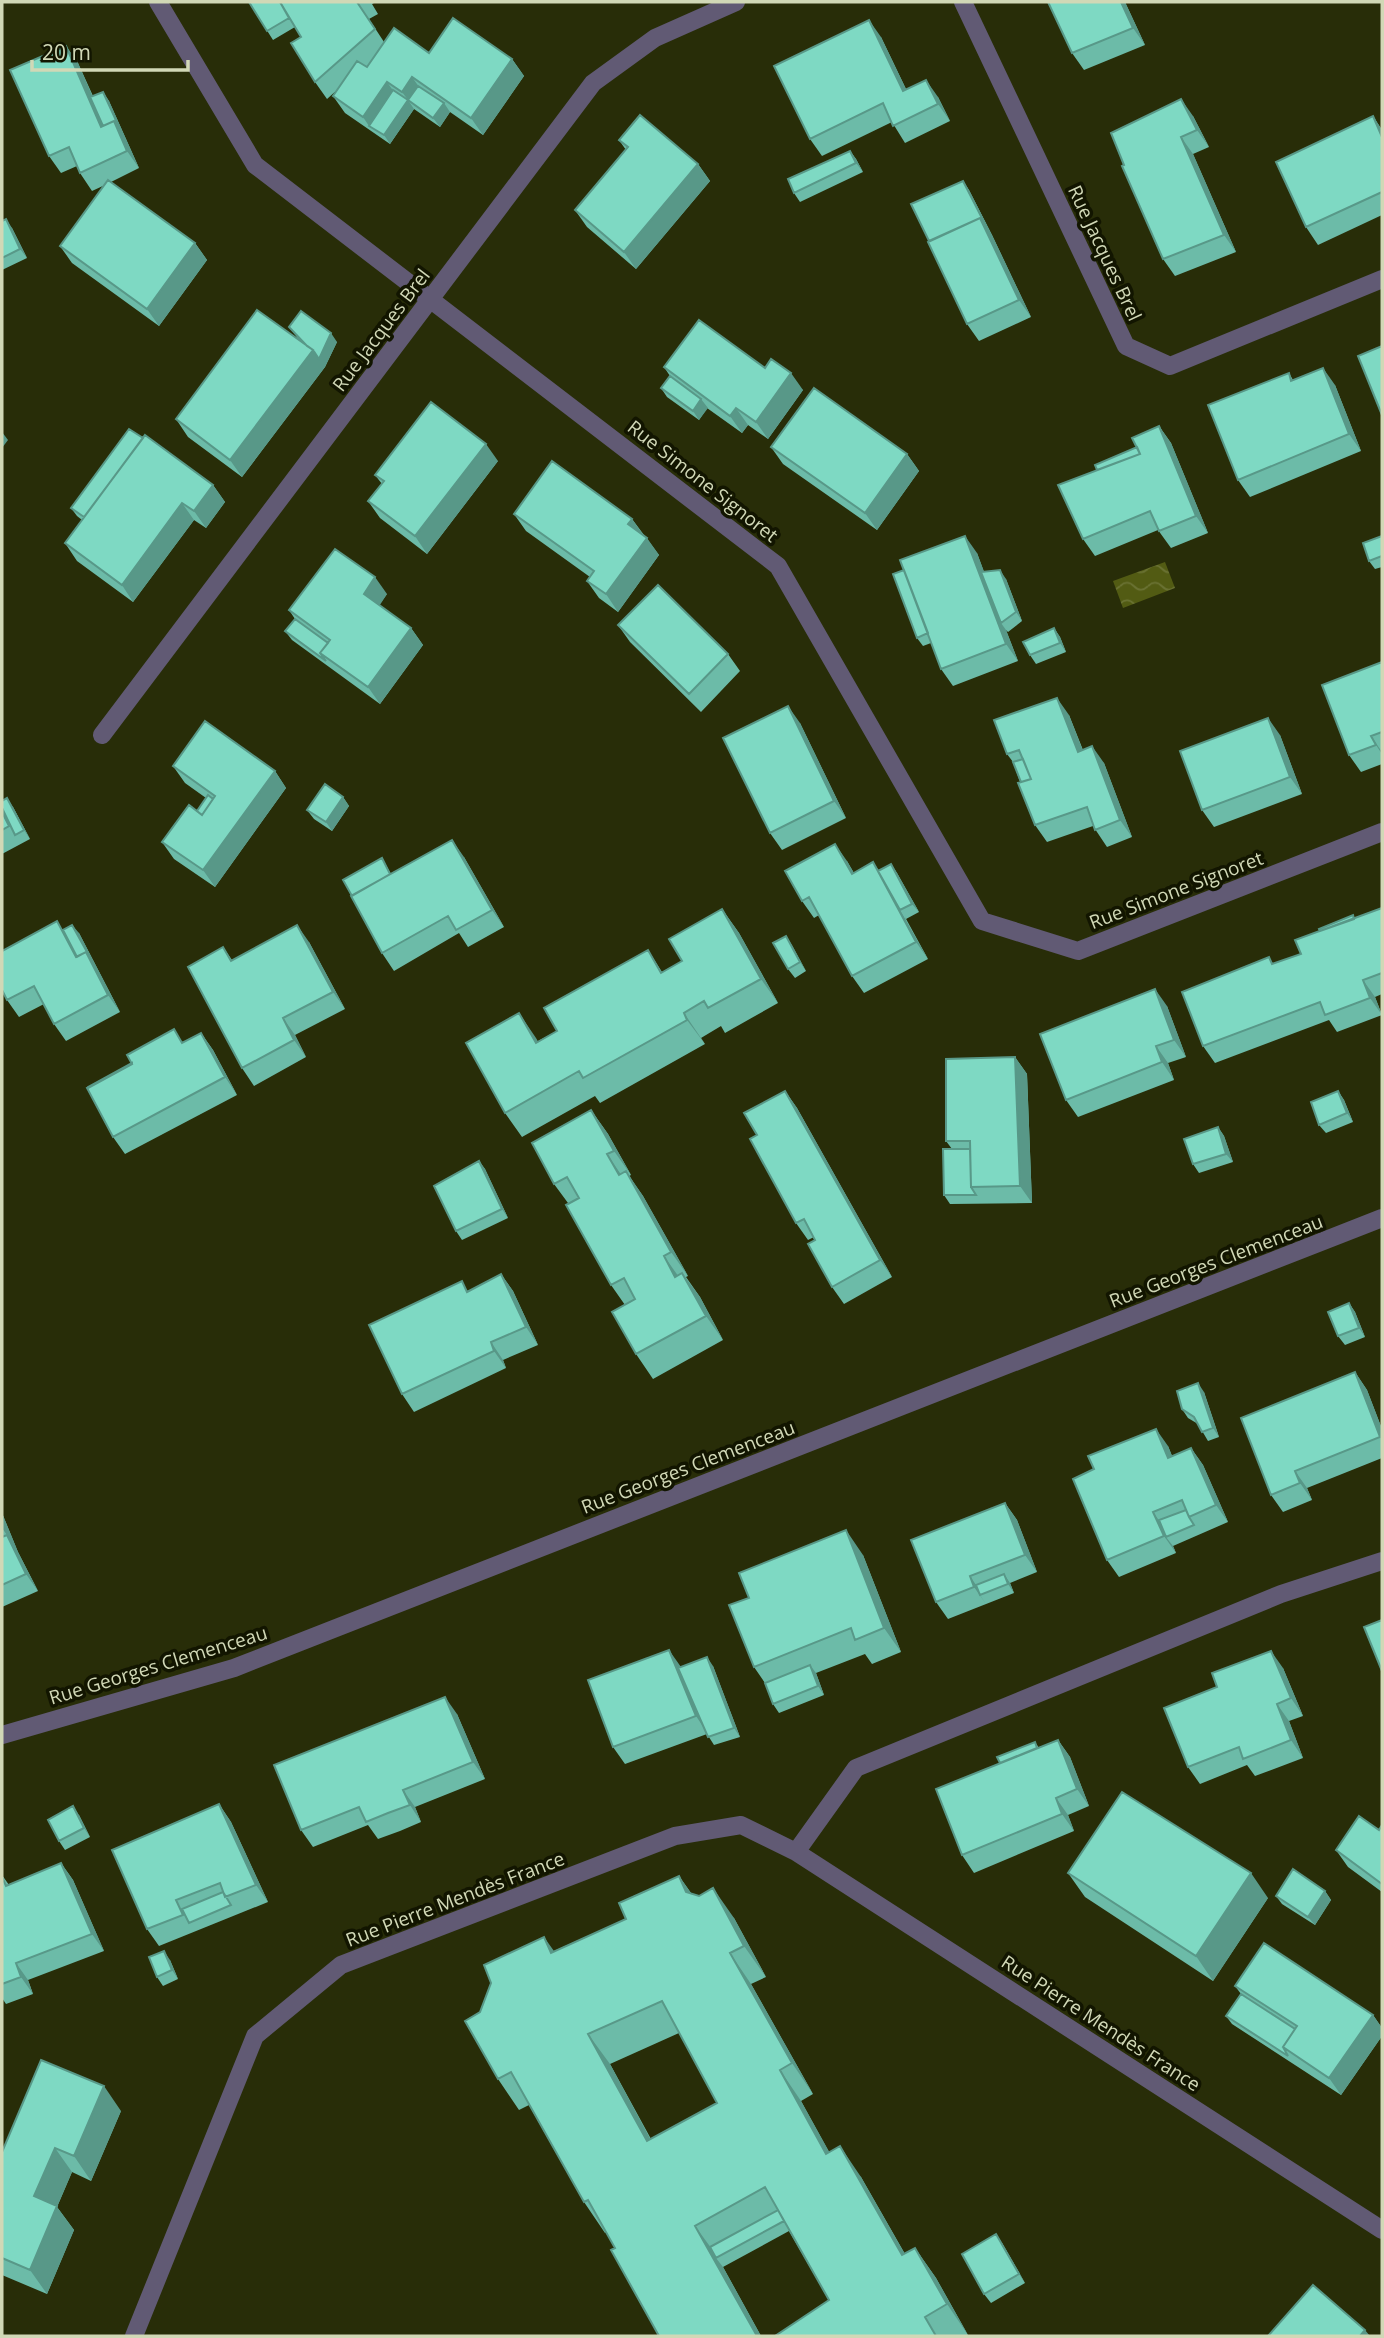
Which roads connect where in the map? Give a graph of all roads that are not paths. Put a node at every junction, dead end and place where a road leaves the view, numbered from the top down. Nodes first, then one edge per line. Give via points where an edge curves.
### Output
1 (158, 2) edge
2 (736, 2) edge
3 (963, 2) edge
4 (1382, 279) edge
5 (431, 298) junction
6 (102, 735) dead end
7 (1382, 832) edge
8 (1382, 1218) edge
9 (1382, 1561) edge
10 (2, 1735) edge
11 (796, 1852) junction
12 (1382, 2230) edge
13 (134, 2336) edge

1 - 5 street, Rue Simone Signoret via 255,164
2 - 5 street, Rue Jacques Brel via 655,37 593,83
3 - 4 street, Rue Jacques Brel via 1126,346 1170,366
5 - 6 street, Rue Jacques Brel
5 - 7 street, Rue Simone Signoret via 778,566 982,921 1078,951
8 - 10 street, Rue Georges Clemenceau via 234,1668
9 - 11 street via 1281,1594 856,1768
11 - 12 street, Rue Pierre Mendès France
11 - 13 street, Rue Pierre Mendès France via 741,1825 676,1836 341,1965 254,2036

